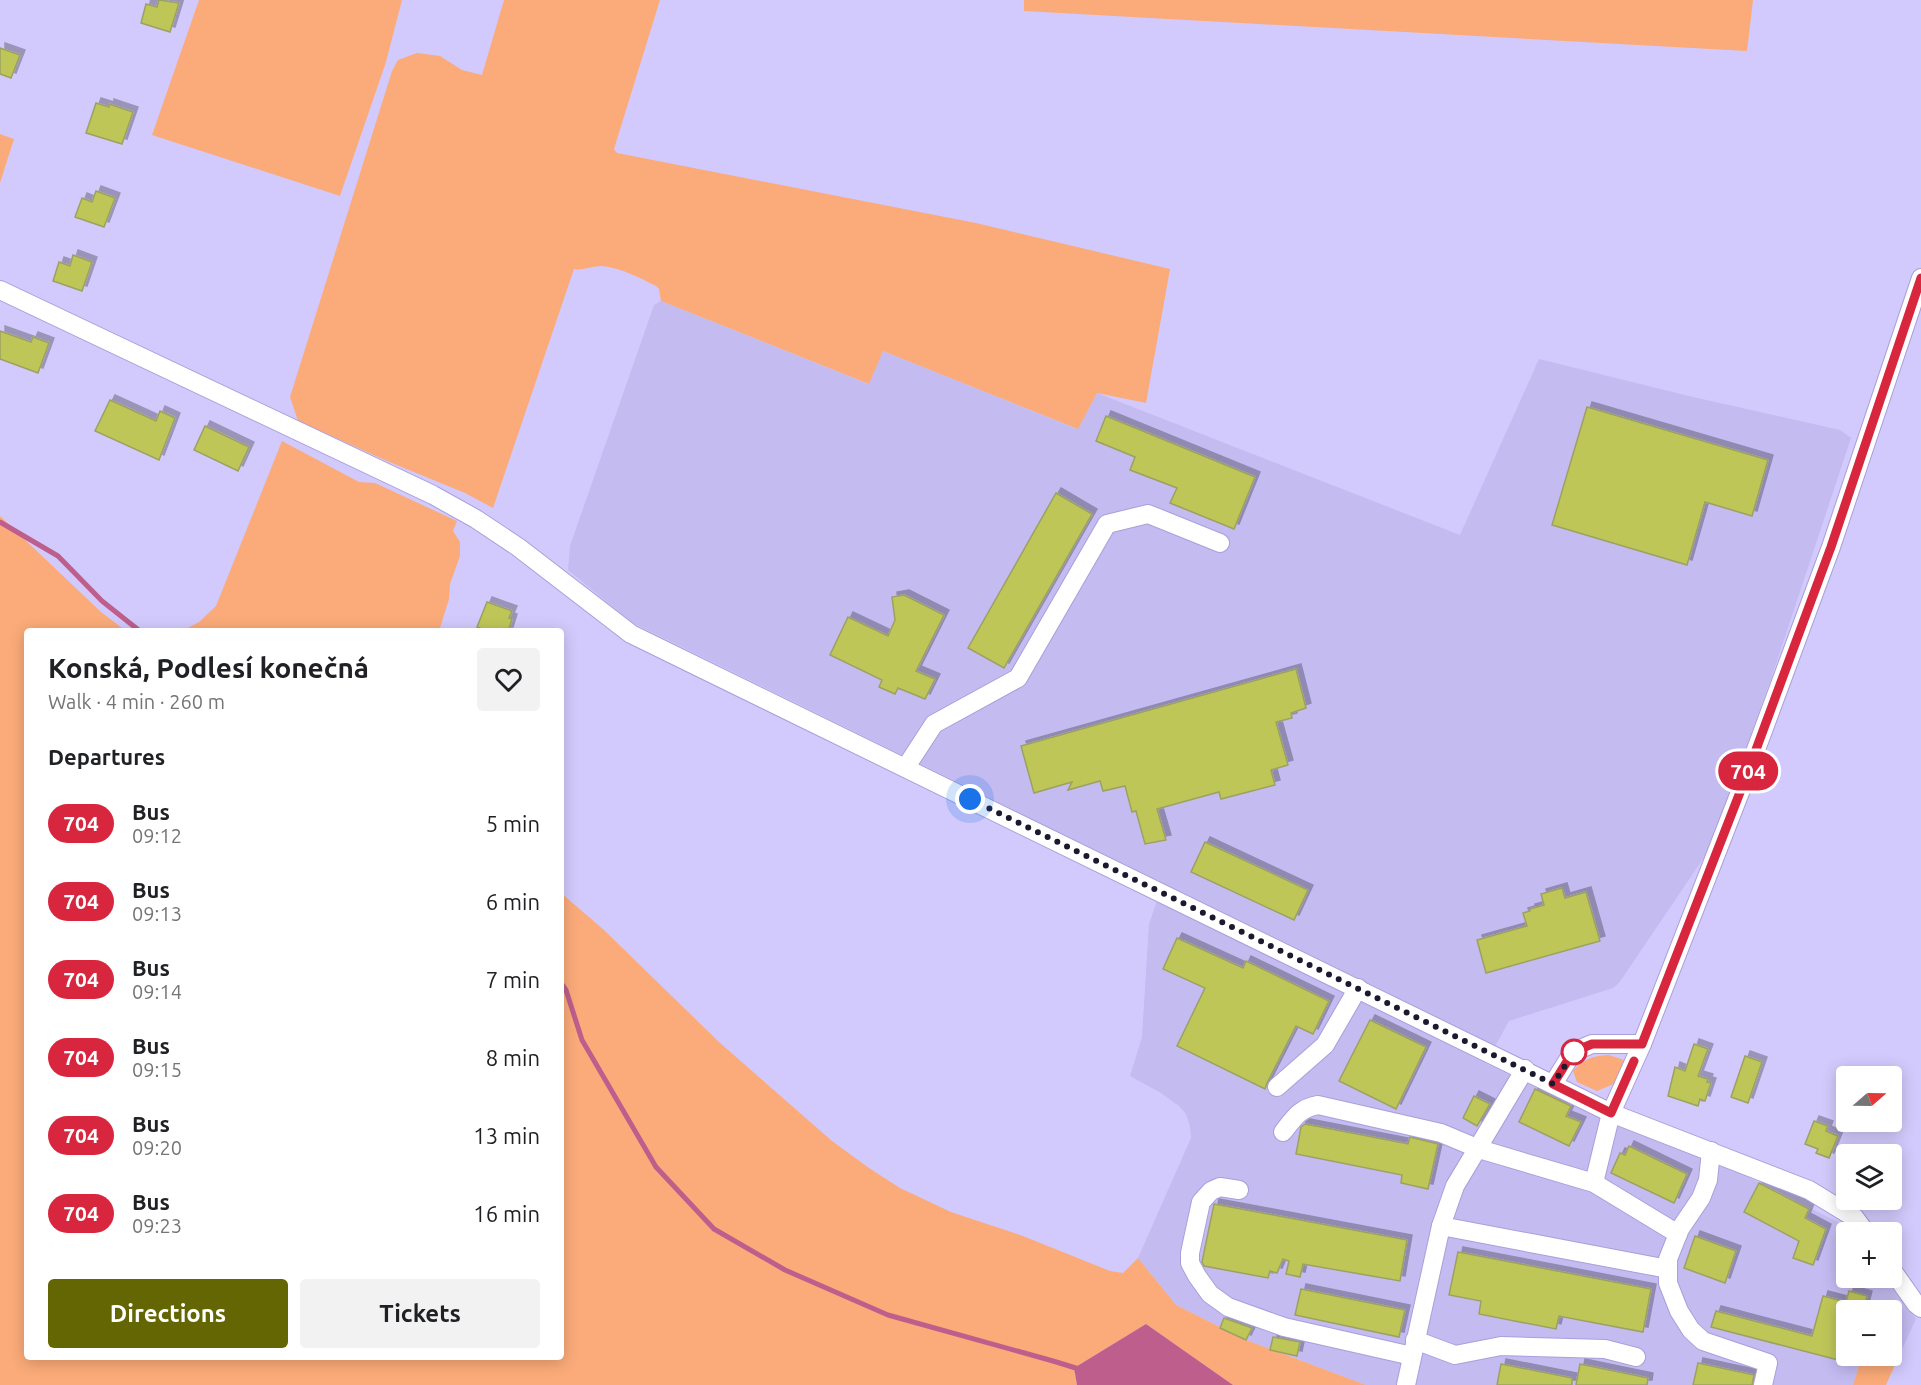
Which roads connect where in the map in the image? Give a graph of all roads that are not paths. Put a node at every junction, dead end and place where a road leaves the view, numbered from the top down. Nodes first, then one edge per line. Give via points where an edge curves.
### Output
1 (1921, 278) edge
2 (0, 290) edge
3 (1220, 543) dead end
4 (906, 767) junction
5 (1358, 988) junction
6 (1642, 1044) junction
7 (1525, 1069) junction
8 (1553, 1084) junction
9 (1277, 1087) dead end
10 (1611, 1113) junction
11 (1283, 1132) dead end
12 (1479, 1149) junction
13 (1711, 1151) junction
14 (1594, 1183) junction
15 (1239, 1190) dead end
16 (1859, 1222) edge
17 (1441, 1226) junction
18 (1678, 1234) junction
19 (1668, 1269) junction
20 (1902, 1284) edge
21 (1921, 1308) edge
22 (1414, 1348) junction
23 (1636, 1357) dead end
24 (1406, 1385) edge
25 (1763, 1385) edge

1 - 6 street via 1827,558
2 - 4 street via 433,495 518,547 631,634
3 - 4 street via 1148,514 1107,524 1018,678 934,724
4 - 5 street
5 - 7 street
5 - 9 street via 1325,1045
6 - 8 street via 1592,1044 1573,1052
6 - 10 street
7 - 8 street
7 - 12 street
8 - 10 street
10 - 13 street
10 - 14 street
11 - 12 street via 1298,1112 1318,1105 1440,1133
12 - 14 street
12 - 17 street via 1455,1186
13 - 16 street via 1809,1190
13 - 18 street via 1708,1180 1701,1198
14 - 18 street
15 - 22 street via 1220,1187 1201,1202 1190,1263 1210,1294 1228,1307 1284,1327
17 - 19 street
17 - 22 street
18 - 19 street
19 - 25 street via 1668,1283 1691,1330 1702,1341 1768,1363
20 - 21 street
22 - 23 street via 1455,1355 1502,1346 1605,1349
22 - 24 street

